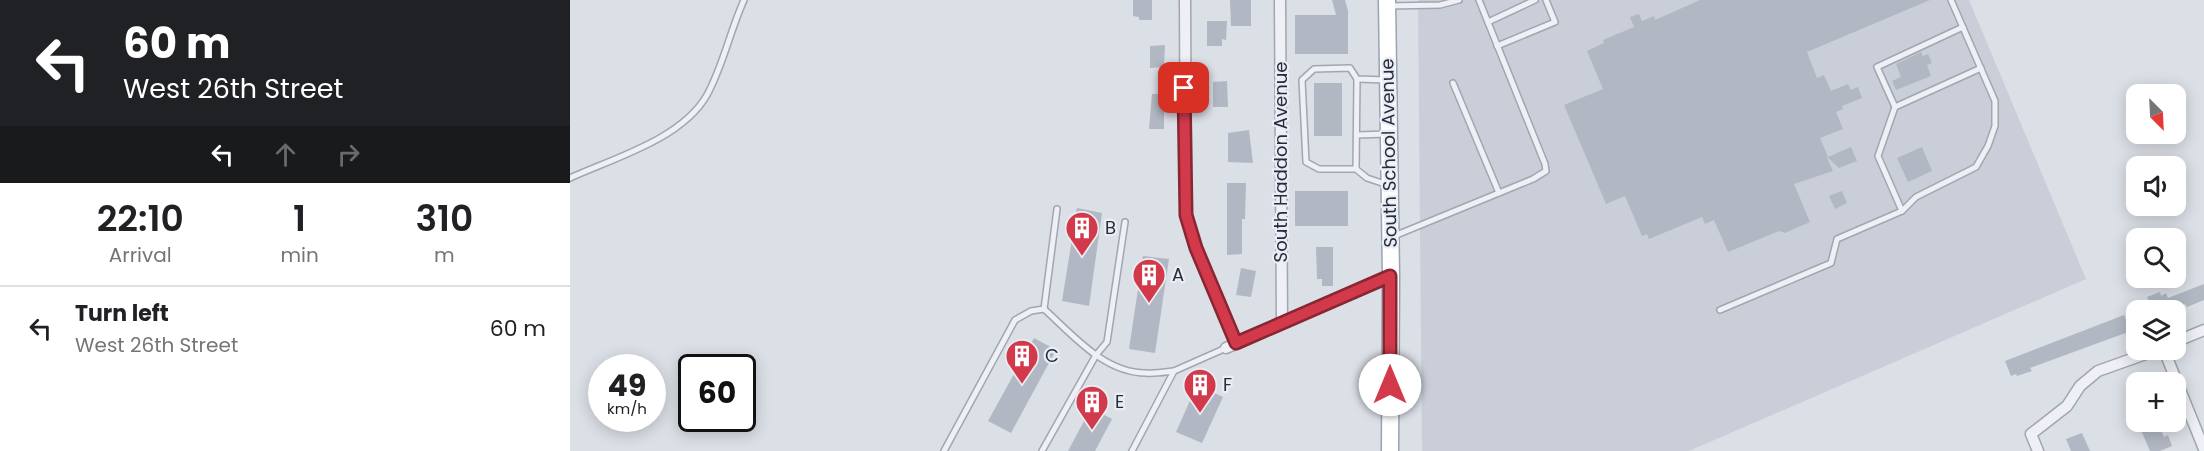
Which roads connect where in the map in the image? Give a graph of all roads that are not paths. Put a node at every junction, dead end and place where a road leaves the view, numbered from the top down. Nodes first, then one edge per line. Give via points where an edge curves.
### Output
1 (744, 0) edge
2 (1185, 0) edge
3 (1280, 0) edge
4 (1459, 0) edge
5 (1479, 0) edge
6 (1534, 0) edge
7 (1546, 0) edge
8 (1951, 0) edge
9 (1387, 3) edge
10 (1488, 22) junction
11 (1963, 27) junction
12 (1497, 46) junction
13 (1981, 68) junction
14 (1357, 79) junction
15 (1388, 80) junction
16 (1453, 83) dead end
17 (1895, 107) junction
18 (1389, 134) junction
19 (1357, 135) junction
20 (1356, 169) junction
21 (570, 178) edge
22 (1389, 185) junction
23 (1499, 192) junction
24 (1057, 209) dead end
25 (1902, 211) junction
26 (1125, 222) dead end
27 (1390, 237) junction
28 (1390, 276) junction
29 (1044, 309) junction
30 (1720, 310) dead end
31 (1282, 323) junction
32 (2204, 330) edge
33 (2186, 337) edge
34 (1231, 346) junction
35 (1096, 355) junction
36 (2130, 360) edge
37 (2168, 360) edge
38 (1174, 371) junction
39 (2204, 449) edge
40 (944, 451) edge
41 (1042, 451) edge
42 (1132, 451) edge
43 (1390, 451) edge
44 (2038, 451) edge

1 - 21 lane via 698,110 663,136
2 - 34 street via 1186,215
3 - 31 street, South Haddon Avenue
4 - 9 lane via 1440,5
5 - 10 lane
6 - 10 lane
7 - 12 lane via 1555,22
8 - 11 lane
9 - 15 main road, South School Avenue
10 - 12 lane
11 - 13 lane
11 - 17 lane via 1876,67
12 - 23 lane via 1546,168 1542,175
13 - 17 lane
13 - 25 lane via 1995,101 1995,126 1988,146 1976,167 1916,197
14 - 15 lane
14 - 19 lane
14 - 20 lane via 1350,68 1314,69 1302,80 1306,162 1319,170
15 - 18 main road, South School Avenue
16 - 23 lane
17 - 25 lane via 1878,156
18 - 19 lane
18 - 22 main road, South School Avenue
19 - 20 lane
20 - 22 lane via 1367,178
22 - 27 main road, South School Avenue
23 - 27 lane
24 - 29 lane
25 - 30 lane via 1837,239 1831,263
26 - 35 lane via 1107,342
27 - 28 main road, South School Avenue
28 - 31 street
28 - 43 main road, South School Avenue
29 - 35 lane
29 - 40 lane via 1015,320
31 - 34 street
32 - 33 street
34 - 38 lane
35 - 38 lane via 1118,368 1144,374
35 - 41 lane
36 - 44 street via 2098,372 2079,386 2067,406 2031,434
37 - 39 street
38 - 42 lane

